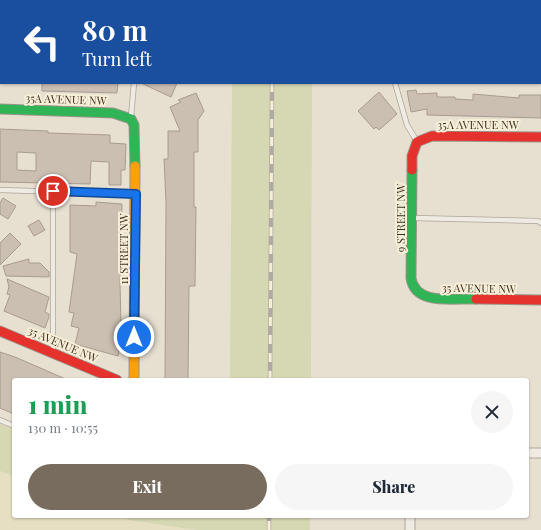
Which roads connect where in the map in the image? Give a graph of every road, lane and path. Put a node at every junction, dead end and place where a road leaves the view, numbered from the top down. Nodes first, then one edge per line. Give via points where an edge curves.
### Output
1 (134, 84) edge
2 (395, 84) edge
3 (0, 109) edge
4 (131, 119) junction
5 (541, 137) edge
6 (417, 142) junction
7 (0, 190) edge
8 (53, 191) junction
9 (136, 194) junction
10 (412, 218) junction
11 (541, 223) edge
12 (418, 294) joint
13 (541, 300) edge
14 (0, 331) edge
15 (52, 353) junction
16 (112, 378) edge
17 (134, 378) edge
18 (0, 420) edge
19 (12, 425) edge
20 (529, 453) edge
21 (541, 453) edge
22 (410, 518) edge
23 (410, 530) edge

1 - 4 lane
2 - 6 lane via 407,125
3 - 4 street, 35A AVENUE NW via 113,113
4 - 9 street, 11 STREET NW via 135,131
5 - 6 street, 35A AVENUE NW via 432,136
6 - 10 street, 9 STREET NW via 412,156
7 - 8 lane
8 - 9 lane
8 - 15 lane
9 - 17 street, 11 STREET NW
10 - 11 lane
10 - 12 street, 9 STREET NW via 411,278 413,288
12 - 13 street, 35 AVENUE NW via 436,299
14 - 15 street, 35 AVENUE NW
15 - 16 street, 35 AVENUE NW
18 - 19 lane
20 - 21 street
22 - 23 street

